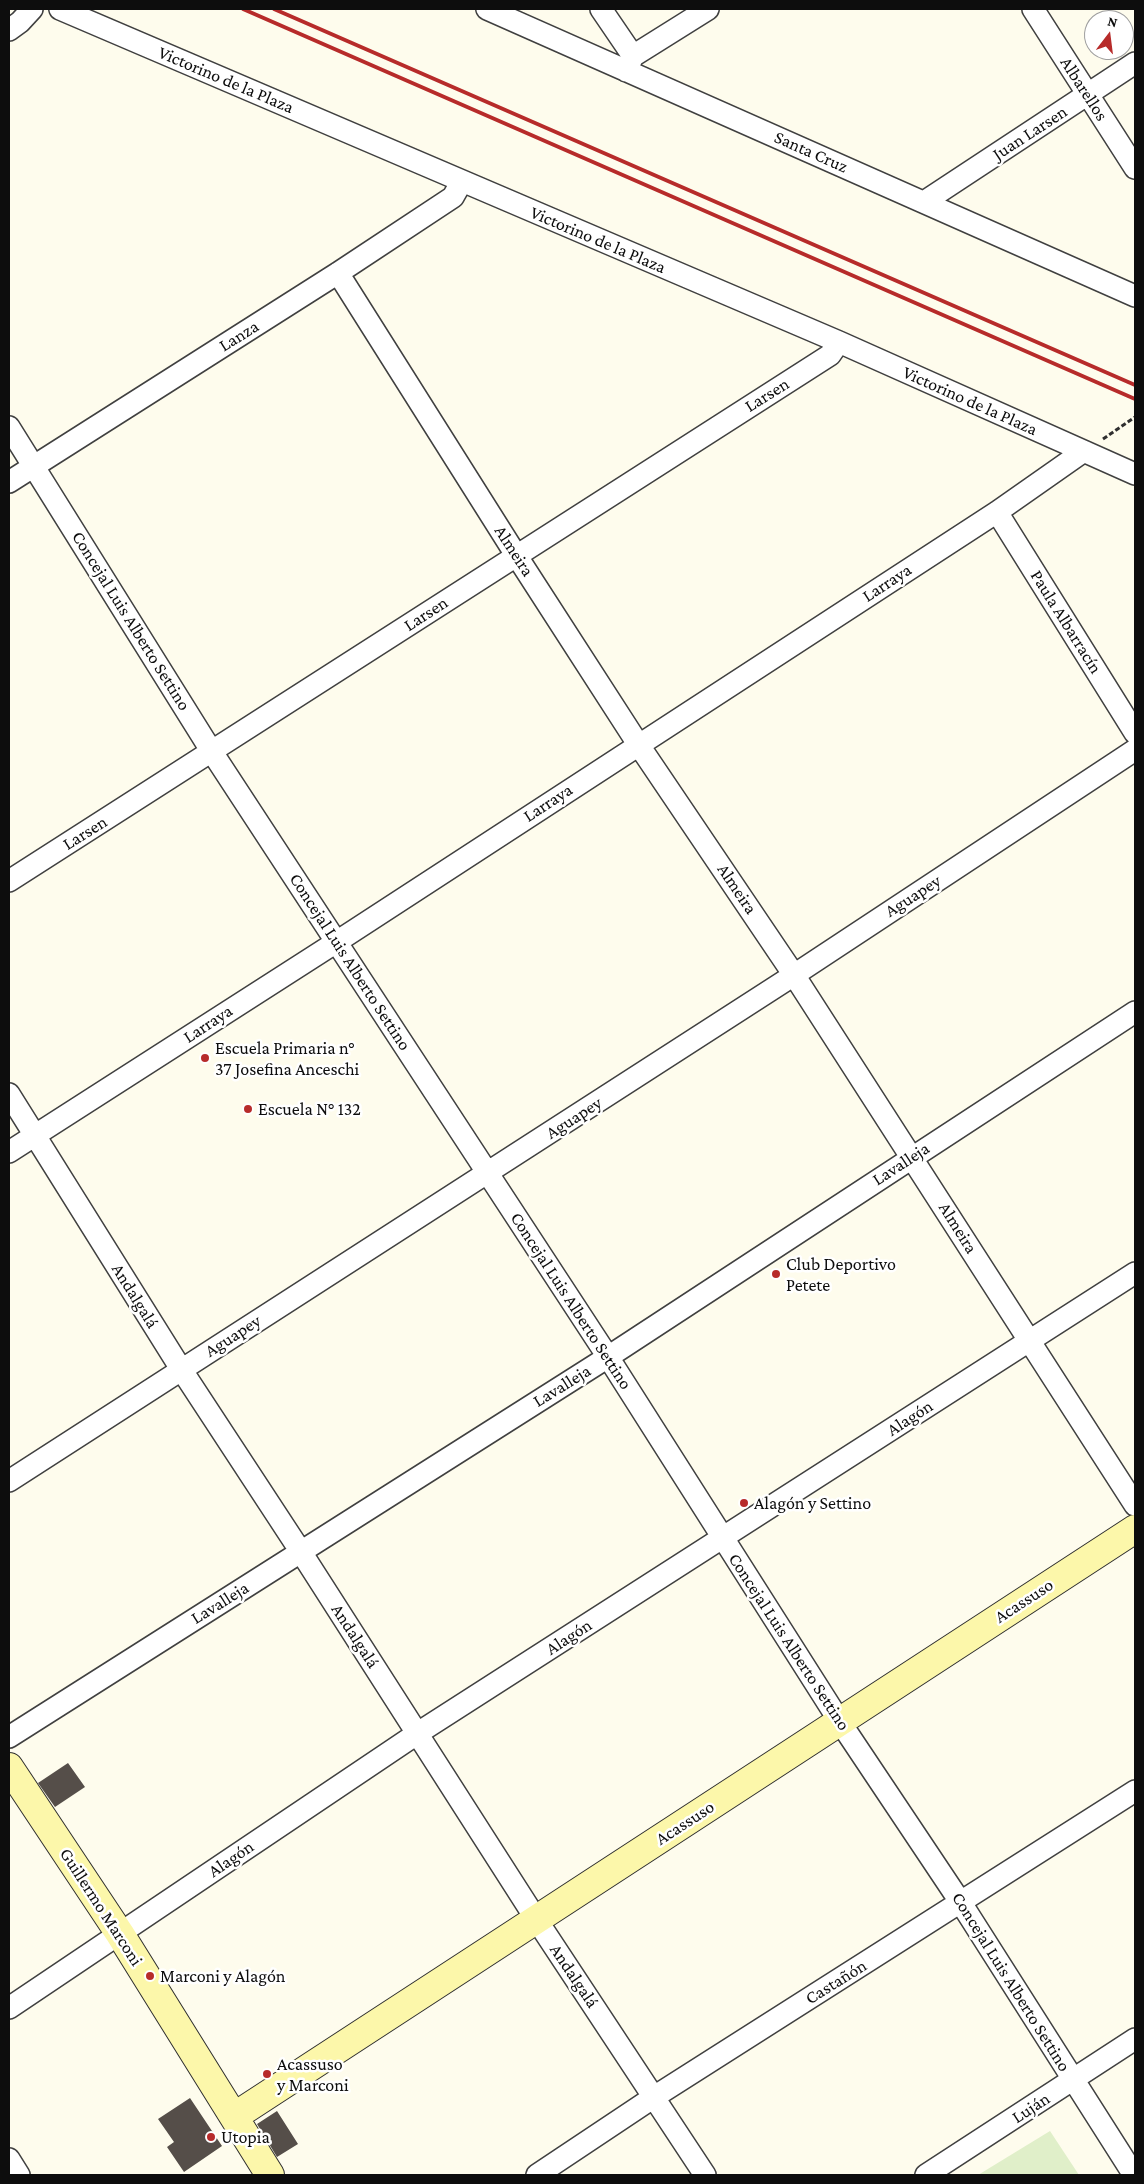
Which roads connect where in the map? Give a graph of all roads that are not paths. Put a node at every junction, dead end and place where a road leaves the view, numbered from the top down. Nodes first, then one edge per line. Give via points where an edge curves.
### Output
1 (32, 9) edge
2 (60, 9) edge
3 (486, 9) edge
4 (602, 9) edge
5 (708, 9) edge
6 (1034, 9) edge
7 (9, 30) edge
8 (629, 63) junction
9 (1135, 63) edge
10 (1087, 95) junction
11 (1135, 168) edge
12 (462, 181) junction
13 (924, 202) junction
14 (338, 273) junction
15 (1135, 296) edge
16 (839, 342) junction
17 (9, 427) edge
18 (1084, 451) junction
19 (34, 466) junction
20 (1135, 474) edge
21 (9, 482) edge
22 (997, 512) junction
23 (516, 555) junction
24 (1135, 733) edge
25 (638, 744) junction
26 (1135, 750) edge
27 (212, 752) junction
28 (9, 881) edge
29 (338, 941) junction
30 (794, 974) junction
31 (1135, 1012) edge
32 (9, 1094) edge
33 (35, 1135) junction
34 (9, 1152) edge
35 (913, 1156) junction
36 (488, 1173) junction
37 (1135, 1273) edge
38 (1029, 1342) junction
39 (608, 1357) junction
40 (181, 1369) junction
41 (9, 1481) edge
42 (1135, 1505) edge
43 (1135, 1529) edge
44 (723, 1539) junction
45 (301, 1552) junction
46 (840, 1722) junction
47 (418, 1733) junction
48 (9, 1737) edge
49 (9, 1767) edge
50 (1135, 1791) edge
51 (961, 1903) junction
52 (536, 1919) junction
53 (120, 1934) junction
54 (9, 2008) edge
55 (1135, 2039) edge
56 (1073, 2080) junction
57 (654, 2097) junction
58 (235, 2116) junction
59 (9, 2159) edge
60 (19, 2175) edge
61 (270, 2175) edge
62 (537, 2175) edge
63 (705, 2175) edge
64 (926, 2175) edge
65 (1134, 2175) edge

1 - 7 street
2 - 12 street, Victorino de la Plaza
3 - 8 street, Santa Cruz
4 - 8 street
5 - 8 street
6 - 10 street, Albarellos
8 - 13 street, Santa Cruz
9 - 10 street, Juan Larsen
10 - 11 street, Albarellos
10 - 13 street, Juan Larsen
12 - 14 street, Lanza via 453,198
12 - 16 street, Victorino de la Plaza
13 - 15 street, Santa Cruz
14 - 19 street, Lanza
14 - 23 street, Almeira
16 - 18 street, Victorino de la Plaza
16 - 23 street, Larsen via 830,356
17 - 19 street, Concejal Luis Alberto Settino
18 - 20 street, Victorino de la Plaza
18 - 22 street, Larraya
19 - 21 street, Lanza
19 - 27 street, Concejal Luis Alberto Settino
22 - 24 street, Paula Albarracín
22 - 25 street, Larraya
23 - 25 street, Almeira
23 - 27 street, Larsen
25 - 29 street, Larraya
25 - 30 street, Almeira
26 - 30 street, Aguapey
27 - 28 street, Larsen
27 - 29 street, Concejal Luis Alberto Settino
29 - 33 street, Larraya
29 - 36 street, Concejal Luis Alberto Settino
30 - 35 street, Almeira
30 - 36 street, Aguapey
31 - 35 street, Lavalleja
32 - 33 street, Andalgalá
33 - 34 street, Larraya
33 - 40 street, Andalgalá
35 - 38 street, Almeira
35 - 39 street, Lavalleja
36 - 39 street, Concejal Luis Alberto Settino
36 - 40 street, Aguapey
37 - 38 street, Alagón
38 - 42 street, Almeira
38 - 44 street, Alagón
39 - 44 street, Concejal Luis Alberto Settino
39 - 45 street, Lavalleja
40 - 41 street, Aguapey
40 - 45 street, Andalgalá
43 - 46 street, Acassuso
44 - 46 street, Concejal Luis Alberto Settino
44 - 47 street, Alagón
45 - 47 street, Andalgalá
45 - 48 street, Lavalleja
46 - 51 street, Concejal Luis Alberto Settino
46 - 52 street, Acassuso
47 - 52 street, Andalgalá
47 - 53 street, Alagón
49 - 53 street, Guillermo Marconi
50 - 51 street, Castañón
51 - 56 street, Concejal Luis Alberto Settino
51 - 57 street, Castañón
52 - 57 street, Andalgalá
52 - 58 street, Acassuso
53 - 54 street, Alagón
53 - 58 street, Guillermo Marconi
55 - 56 street, Luján
56 - 64 street, Luján
56 - 65 street, Concejal Luis Alberto Settino
57 - 62 street, Castañón
57 - 63 street, Andalgalá
58 - 61 street, Guillermo Marconi
59 - 60 street

